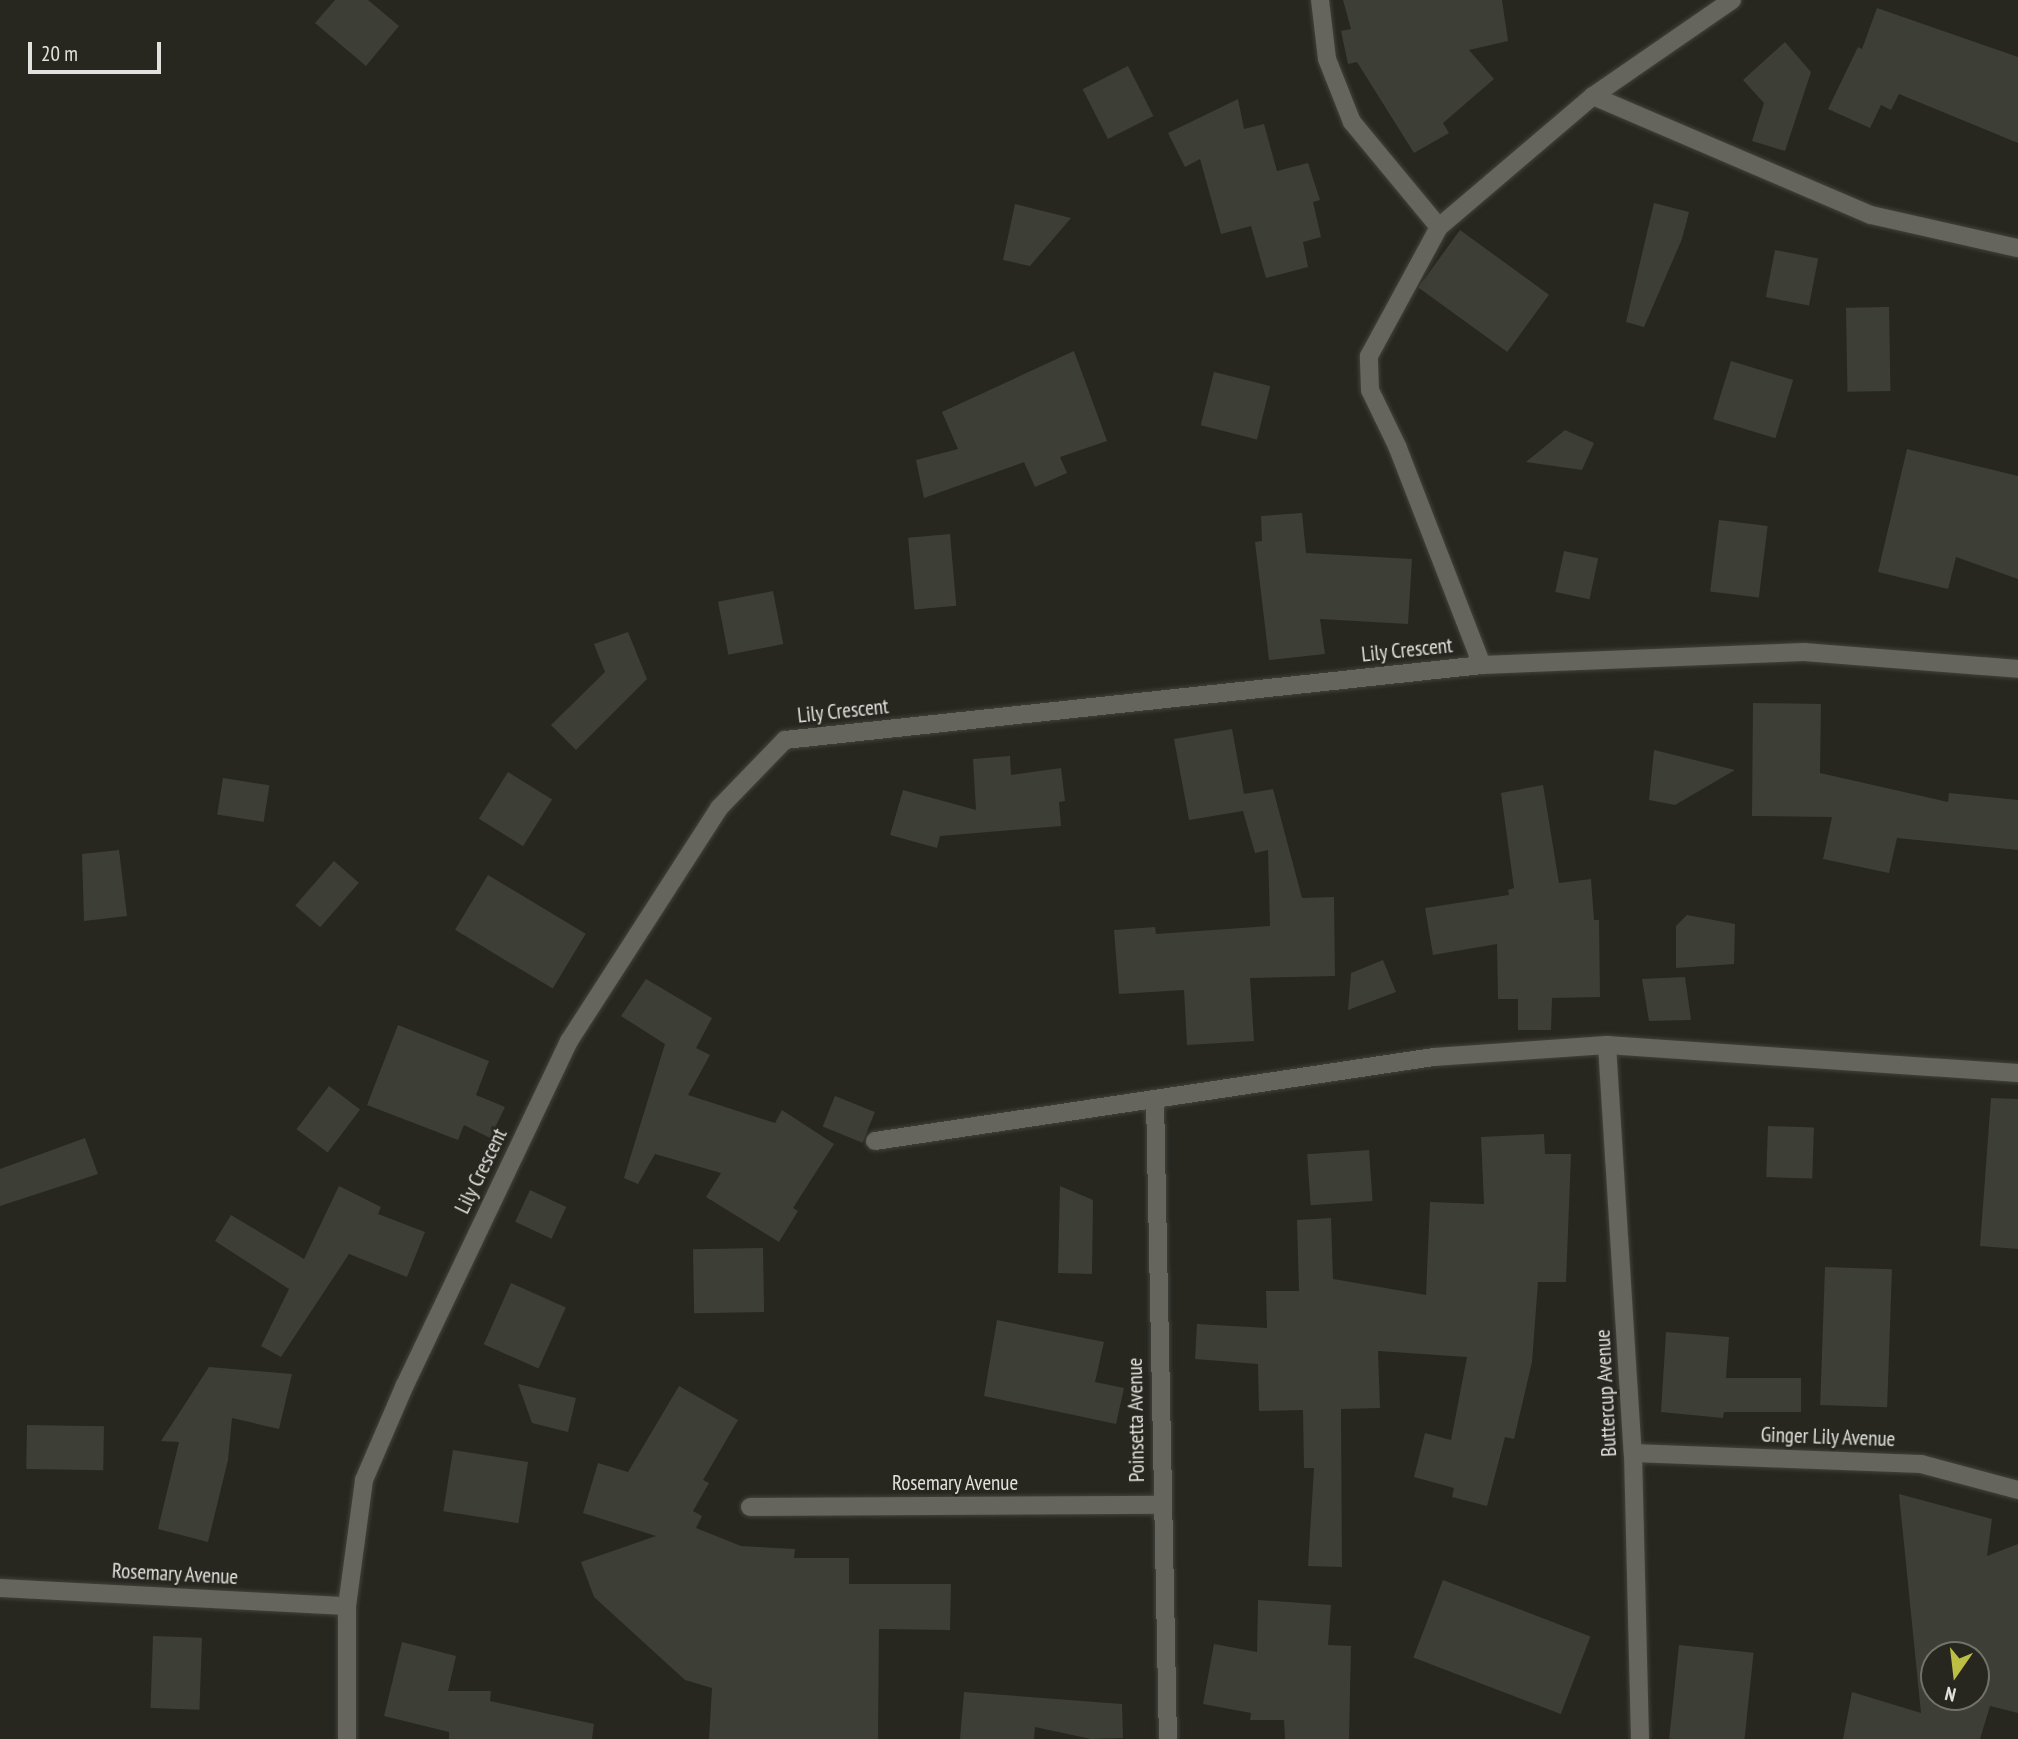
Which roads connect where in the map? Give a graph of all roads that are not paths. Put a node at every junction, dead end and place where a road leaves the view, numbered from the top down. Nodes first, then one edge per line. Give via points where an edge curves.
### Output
1 (1320, 0) edge
2 (1732, 0) edge
3 (1593, 96) junction
4 (1439, 227) junction
5 (2018, 248) edge
6 (1482, 665) junction
7 (2018, 669) edge
8 (1607, 1045) junction
9 (2018, 1073) edge
10 (1155, 1099) junction
11 (875, 1141) dead end
12 (1633, 1453) junction
13 (2018, 1490) edge
14 (1160, 1505) junction
15 (750, 1507) dead end
16 (0, 1588) edge
17 (347, 1605) junction
18 (347, 1739) edge
19 (1168, 1739) edge
20 (1640, 1739) edge

1 - 4 street via 1327,59 1352,122
2 - 3 street
3 - 4 street
3 - 5 street via 1871,215
4 - 6 street via 1369,356 1370,390 1398,448
6 - 7 street, Lily Crescent via 1804,652
6 - 17 street, Lily Crescent via 785,740 719,808 569,1041 405,1385 365,1480
8 - 9 street
8 - 10 street via 1434,1057
8 - 12 street, Buttercup Avenue
10 - 11 street
10 - 14 street, Poinsetta Avenue
12 - 13 street, Ginger Lily Avenue via 1922,1464
12 - 20 street, Buttercup Avenue
14 - 15 street, Rosemary Avenue
14 - 19 street, Poinsetta Avenue
16 - 17 street, Rosemary Avenue
17 - 18 street, Lily Crescent

